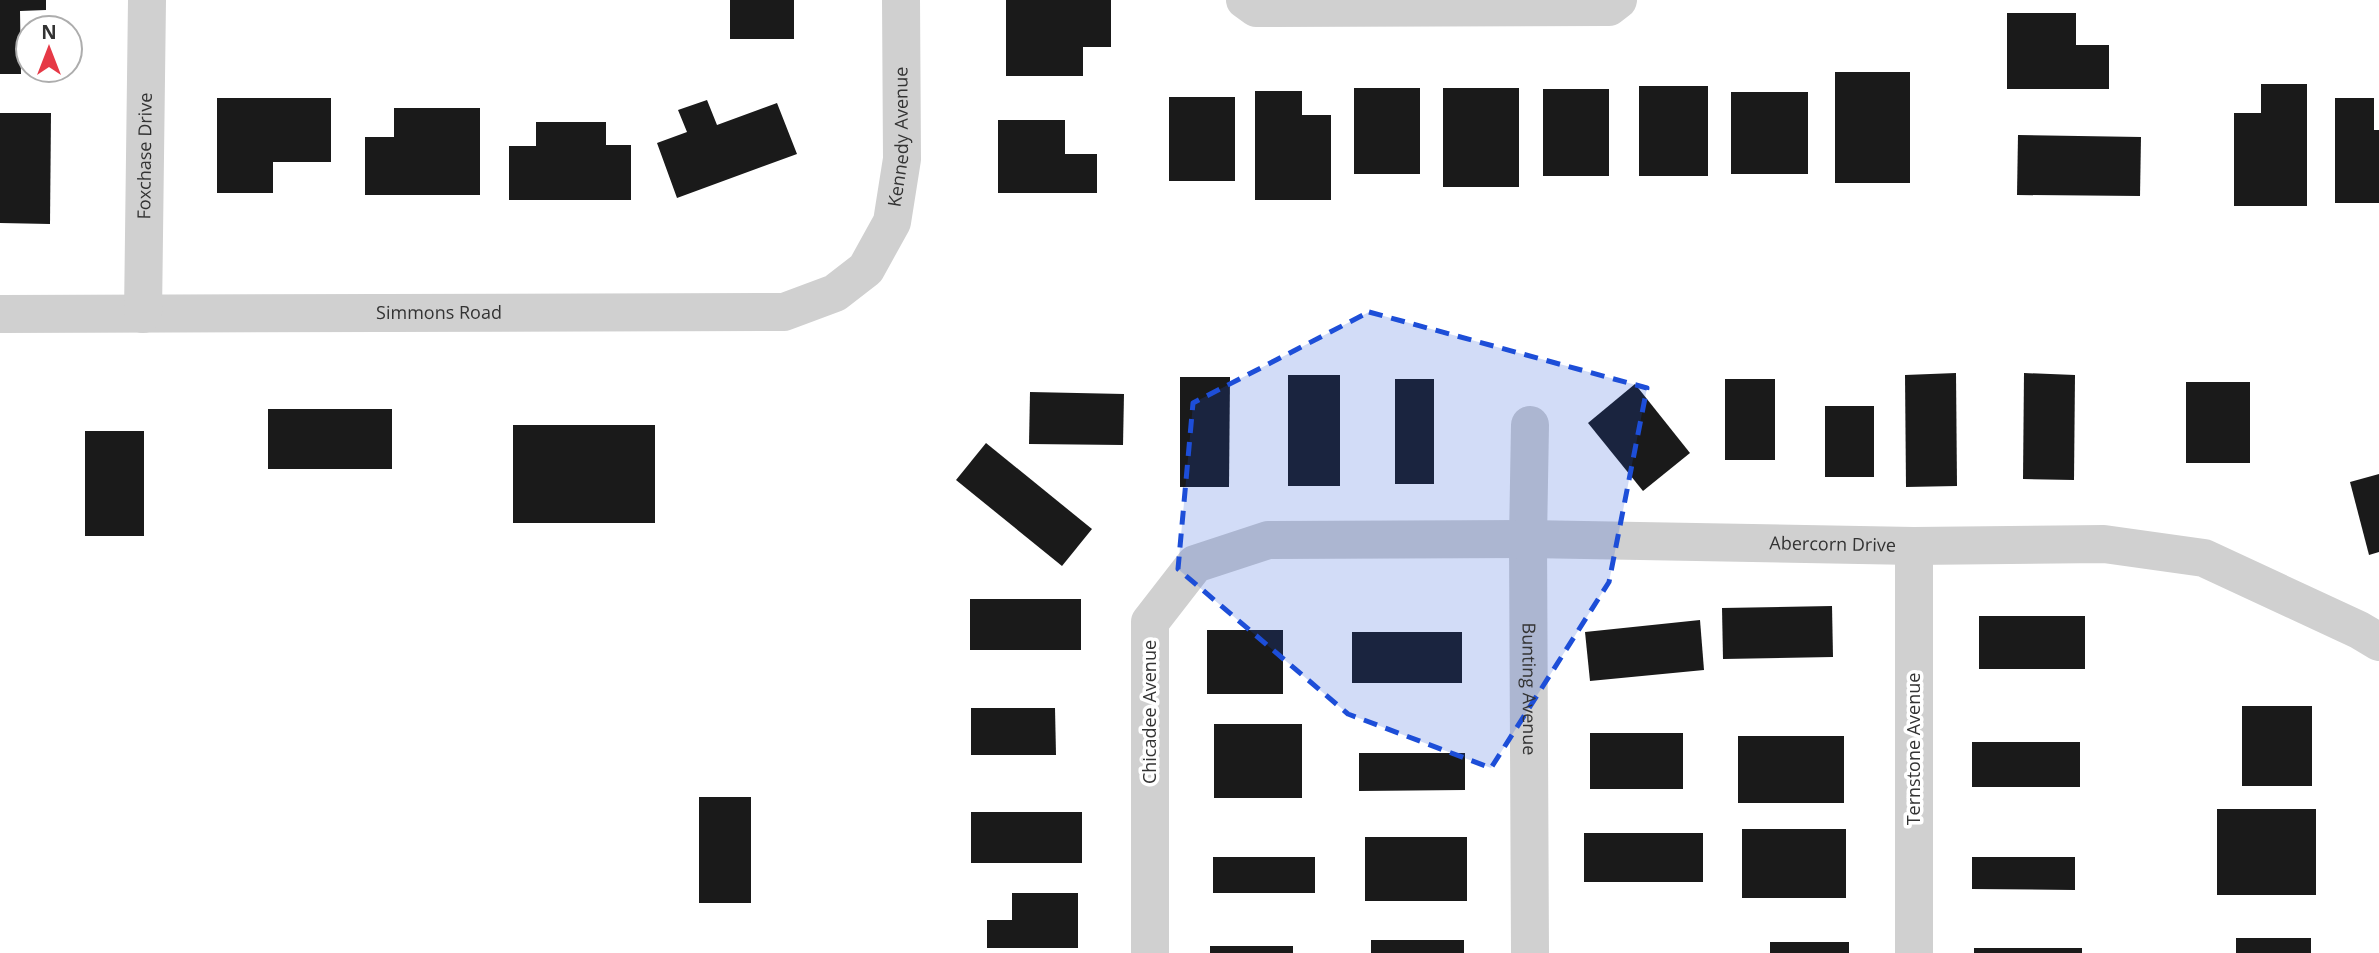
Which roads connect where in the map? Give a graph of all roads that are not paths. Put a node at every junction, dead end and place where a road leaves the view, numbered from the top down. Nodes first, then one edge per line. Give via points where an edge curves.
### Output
1 (148, 0) edge
2 (901, 0) edge
3 (1245, 0) edge
4 (1618, 0) edge
5 (866, 269) joint
6 (0, 314) edge
7 (143, 314) junction
8 (1530, 425) dead end
9 (1528, 539) junction
10 (1268, 540) joint
11 (1914, 546) junction
12 (2379, 642) edge
13 (1150, 953) edge
14 (1530, 953) edge
15 (1914, 953) edge

1 - 7 street, Foxchase Drive
2 - 5 street, Kennedy Avenue via 902,159 892,222
3 - 4 street via 1256,8 1609,7
5 - 7 street, Simmons Road via 835,293 785,312
6 - 7 street, Simmons Road
8 - 9 street, Bunting Avenue
9 - 10 street, Abercorn Drive
9 - 11 street, Abercorn Drive
9 - 14 street, Bunting Avenue
10 - 13 street, Chicadee Avenue via 1195,564 1150,622
11 - 12 street, Abercorn Drive via 2104,544 2204,558
11 - 15 street, Ternstone Avenue

